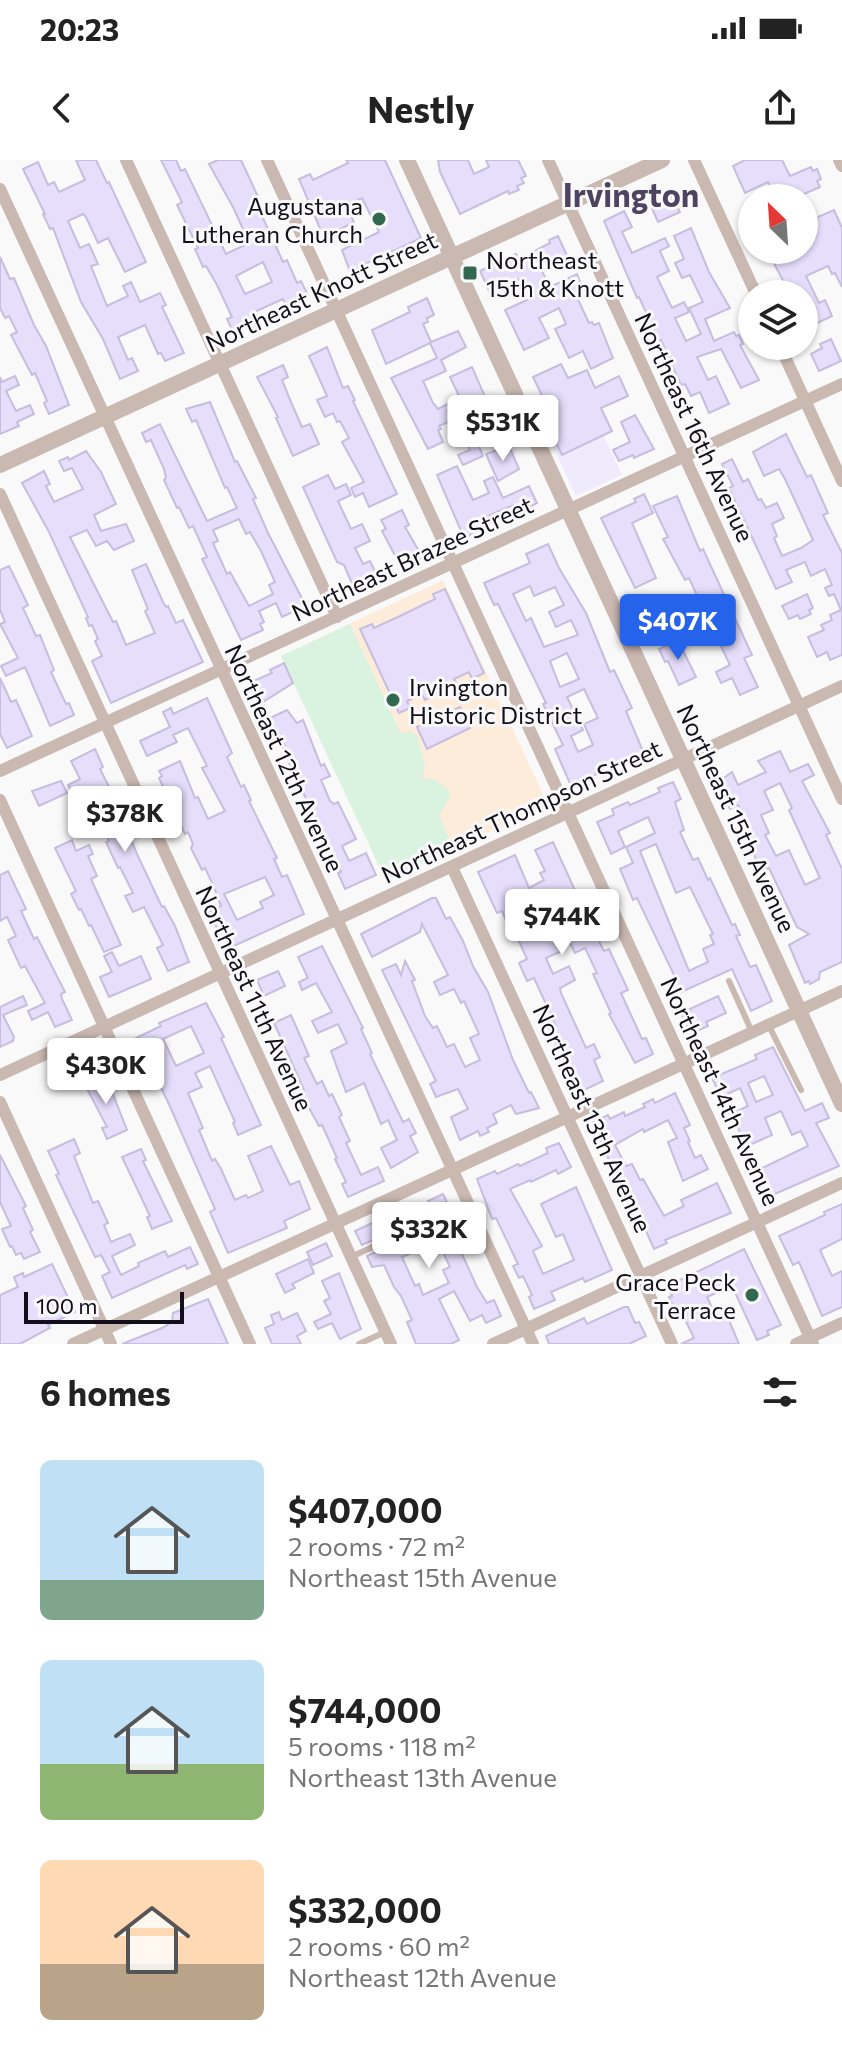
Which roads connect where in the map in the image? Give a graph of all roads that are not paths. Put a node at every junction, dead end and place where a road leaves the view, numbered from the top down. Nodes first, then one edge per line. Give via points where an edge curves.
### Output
1 (126, 160) edge
2 (267, 160) edge
3 (407, 160) edge
4 (548, 160) edge
5 (662, 160) edge
6 (694, 160) edge
7 (839, 160) edge
8 (842, 166) edge
9 (0, 189) edge
10 (568, 203) junction
11 (452, 257) junction
12 (750, 280) edge
13 (336, 310) junction
14 (786, 360) edge
15 (220, 363) junction
16 (842, 384) edge
17 (805, 401) junction
18 (105, 416) junction
19 (684, 457) junction
20 (0, 465) edge
21 (842, 481) edge
22 (0, 494) edge
23 (568, 510) junction
24 (453, 564) junction
25 (337, 617) junction
26 (220, 671) junction
27 (842, 686) edge
28 (799, 706) junction
29 (106, 723) junction
30 (683, 760) junction
31 (0, 771) edge
32 (842, 799) edge
33 (0, 800) edge
34 (568, 814) junction
35 (452, 867) junction
36 (337, 920) junction
37 (219, 974) junction
38 (729, 981) dead end
39 (842, 991) edge
40 (799, 1010) junction
41 (768, 1024) junction
42 (106, 1027) junction
43 (752, 1032) junction
44 (684, 1063) junction
45 (0, 1075) edge
46 (801, 1090) dead end
47 (0, 1102) edge
48 (842, 1104) edge
49 (568, 1116) junction
50 (452, 1169) junction
51 (842, 1183) edge
52 (758, 1222) junction
53 (335, 1223) junction
54 (407, 1231) dead end
55 (351, 1257) junction
56 (641, 1276) junction
57 (219, 1277) junction
58 (842, 1323) edge
59 (526, 1329) junction
60 (104, 1330) junction
61 (386, 1331) junction
62 (811, 1341) edge
63 (73, 1344) edge
64 (111, 1344) edge
65 (250, 1344) edge
66 (359, 1344) edge
67 (391, 1344) edge
68 (493, 1344) edge
69 (533, 1344) edge
70 (672, 1344) edge
71 (796, 1344) edge

1 - 15 street
2 - 13 street, Northeast 14th Avenue
3 - 11 street, Northeast 15th Avenue
4 - 10 street, Northeast 16th Avenue
5 - 10 street, Northeast Knott Street
6 - 12 street
7 - 8 street
9 - 18 street, Northeast 12th Avenue
10 - 11 street, Northeast Knott Street
10 - 19 street, Northeast 16th Avenue
11 - 13 street, Northeast Knott Street
11 - 23 street, Northeast 15th Avenue
13 - 15 street, Northeast Knott Street
13 - 24 street, Northeast 14th Avenue
14 - 17 street
15 - 18 street, Northeast Knott Street
15 - 25 street
16 - 17 street, Northeast Brazee Street
17 - 19 street, Northeast Brazee Street
17 - 21 street
18 - 20 street, Northeast Knott Street
18 - 26 street, Northeast 12th Avenue
19 - 23 street, Northeast Brazee Street
19 - 28 street, Northeast 16th Avenue
22 - 29 street, Northeast 11th Avenue
23 - 24 street, Northeast Brazee Street
23 - 30 street, Northeast 15th Avenue
24 - 25 street, Northeast Brazee Street
24 - 34 street, Northeast 14th Avenue
25 - 26 street, Northeast Brazee Street
26 - 29 street, Northeast Brazee Street
26 - 36 street, Northeast 12th Avenue
27 - 28 street, Northeast Thompson Street
28 - 30 street, Northeast Thompson Street
28 - 32 street, Northeast 16th Avenue
29 - 31 street, Northeast Brazee Street
29 - 37 street, Northeast 11th Avenue
30 - 34 street, Northeast Thompson Street
30 - 40 street, Northeast 15th Avenue
33 - 42 street
34 - 35 street, Northeast Thompson Street
34 - 44 street, Northeast 14th Avenue
35 - 36 street, Northeast Thompson Street
35 - 49 street, Northeast 13th Avenue
36 - 37 street, Northeast Thompson Street
36 - 50 street, Northeast 12th Avenue
37 - 42 street, Northeast Thompson Street
37 - 53 street, Northeast 11th Avenue
38 - 43 lane
39 - 40 street
40 - 41 street
40 - 48 street, Northeast 15th Avenue
41 - 43 street
41 - 46 lane
42 - 45 street, Northeast Thompson Street
42 - 57 street
43 - 44 street
44 - 49 street
44 - 52 street, Northeast 14th Avenue
47 - 60 street
49 - 50 street
49 - 56 street, Northeast 13th Avenue
50 - 53 street
50 - 59 street, Northeast 12th Avenue
51 - 52 street
52 - 56 street
52 - 62 street, Northeast 14th Avenue
53 - 55 street, Northeast 11th Avenue
53 - 57 street
54 - 55 lane
55 - 61 street, Northeast 11th Avenue
56 - 59 street
56 - 70 street, Northeast 13th Avenue
57 - 60 street
57 - 65 street
58 - 62 street
59 - 68 street
59 - 69 street, Northeast 12th Avenue
60 - 63 street
60 - 64 street
61 - 66 lane
61 - 67 street, Northeast 11th Avenue
62 - 71 street

